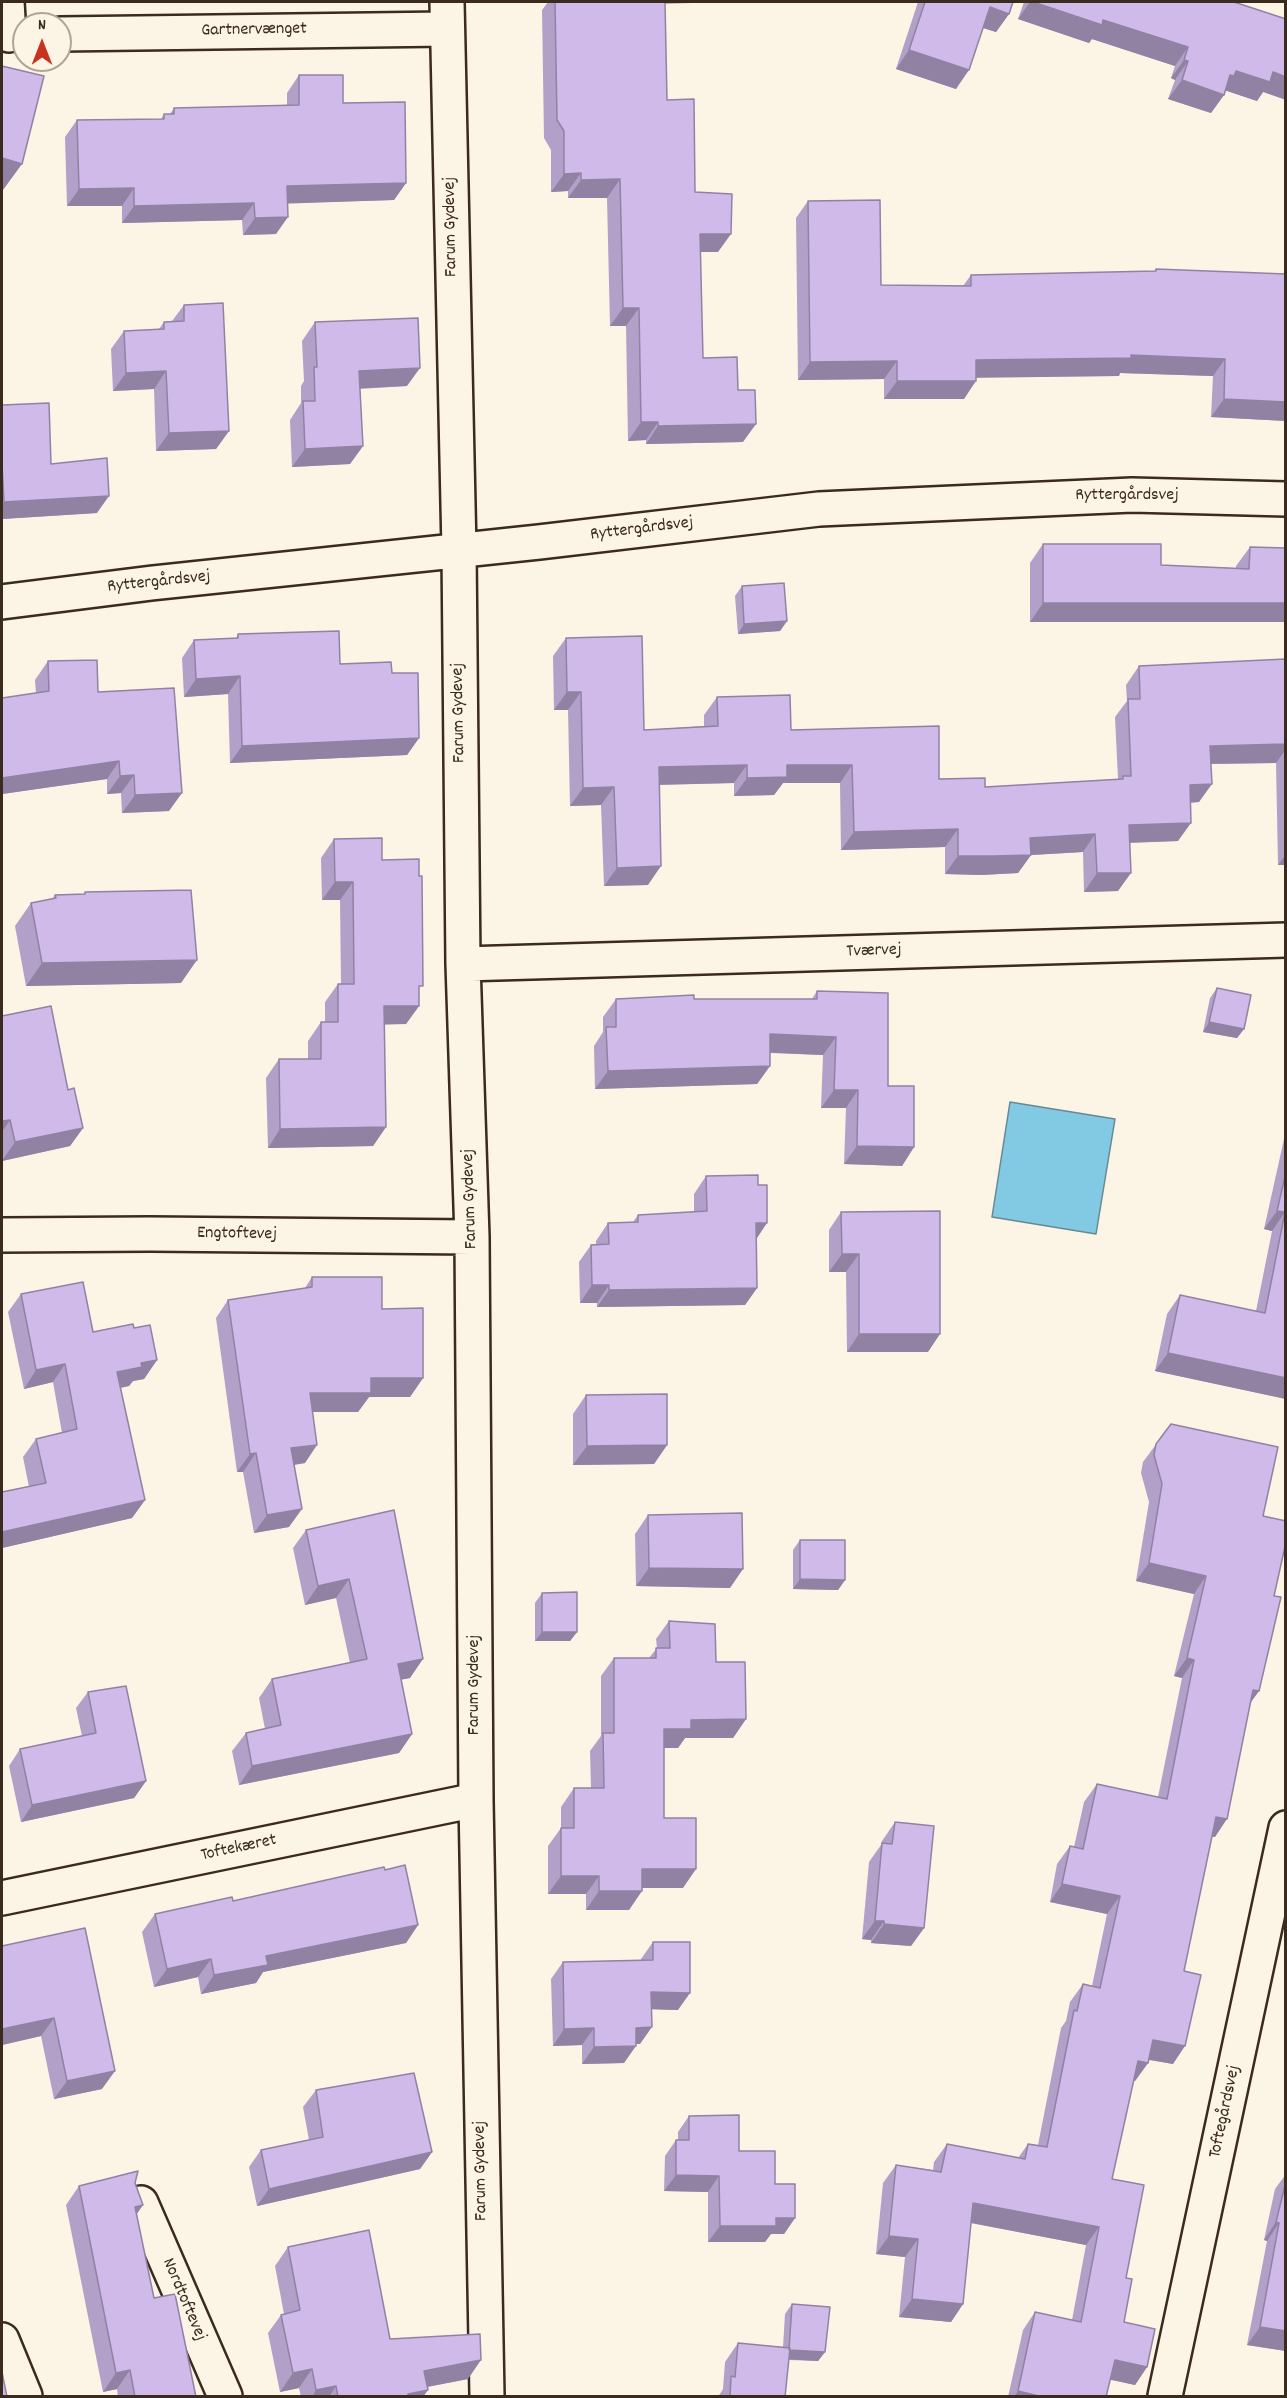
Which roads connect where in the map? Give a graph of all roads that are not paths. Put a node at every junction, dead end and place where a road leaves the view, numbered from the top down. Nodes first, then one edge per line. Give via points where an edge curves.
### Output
1 (8, 2) edge
2 (447, 15) edge
3 (72, 33) edge
4 (12, 34) edge
5 (1286, 499) edge
6 (459, 550) junction
7 (2, 602) edge
8 (1286, 940) edge
9 (463, 964) junction
10 (2, 1235) edge
11 (472, 1237) junction
12 (476, 1800) junction
13 (1286, 1828) edge
14 (2, 1898) edge
15 (141, 2203) edge
16 (2, 2340) edge
17 (25, 2397) edge
18 (225, 2397) edge
19 (487, 2397) edge
20 (1165, 2397) edge

1 - 4 street
2 - 3 street, Gartnervænget
2 - 6 street, Farum Gydevej
5 - 6 street, Ryttergårdsvej via 1132,495 842,507
6 - 7 street, Ryttergårdsvej
6 - 9 street, Farum Gydevej
8 - 9 street, Tværvej
9 - 11 street, Farum Gydevej
10 - 11 street, Engtoftevej
11 - 12 street, Farum Gydevej
12 - 14 street, Toftekæret
12 - 19 street, Farum Gydevej
13 - 20 street, Toftegårdsvej
15 - 18 street, Nordtoftevej
16 - 17 street

